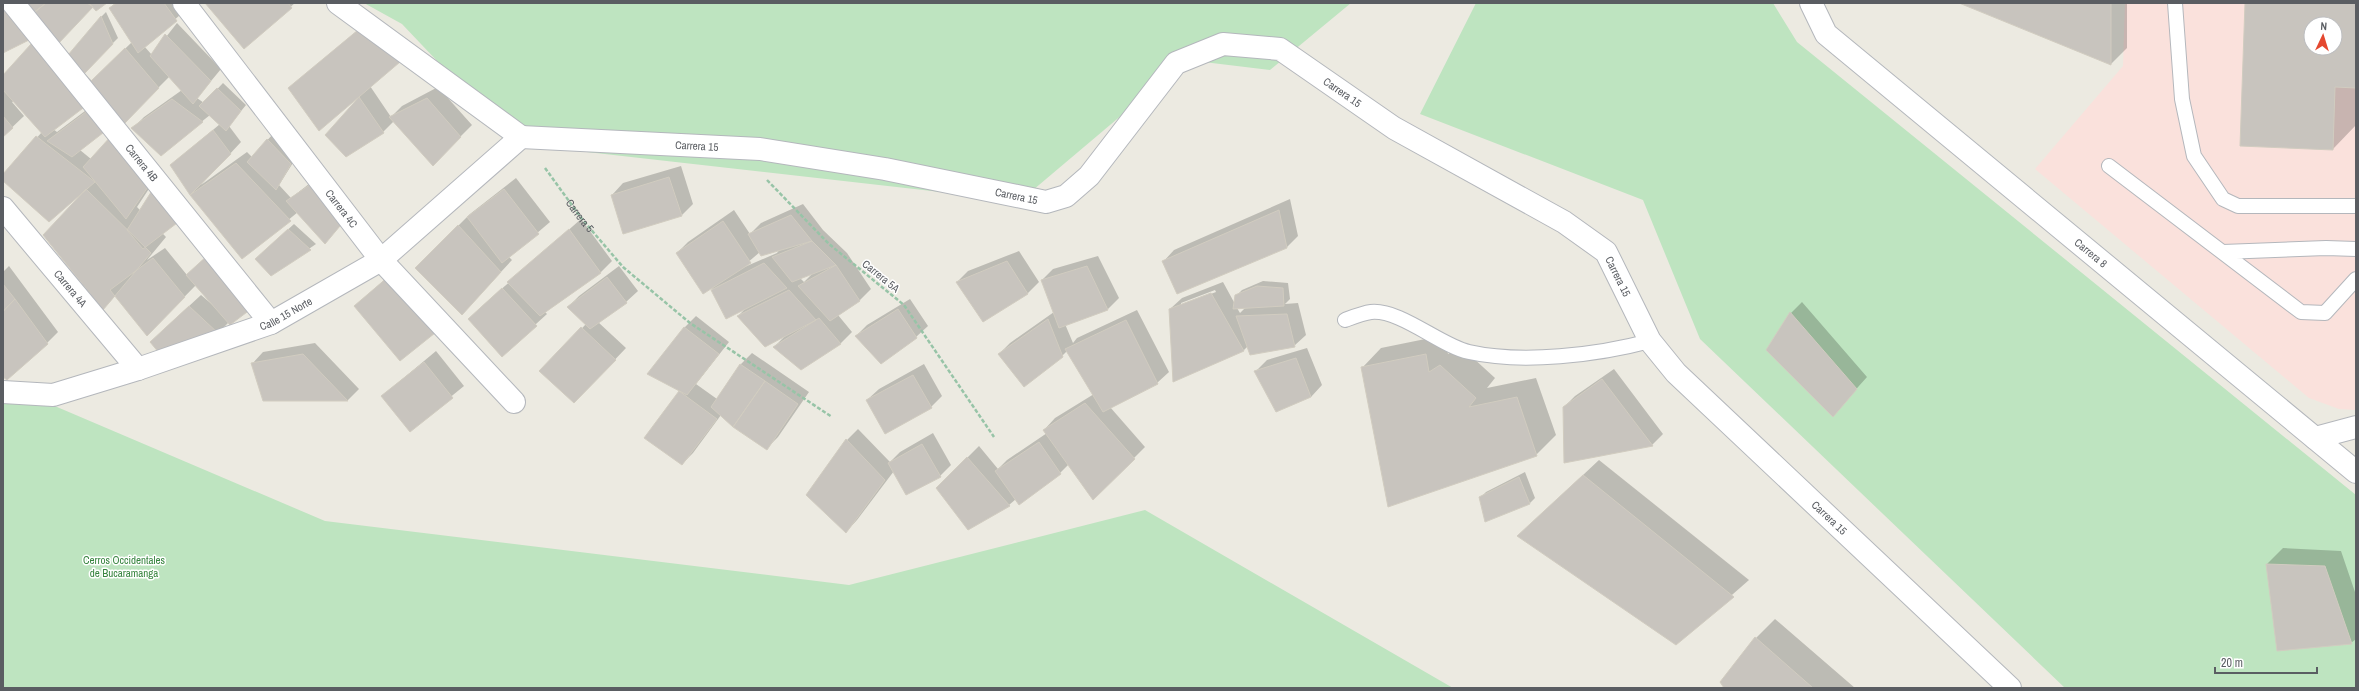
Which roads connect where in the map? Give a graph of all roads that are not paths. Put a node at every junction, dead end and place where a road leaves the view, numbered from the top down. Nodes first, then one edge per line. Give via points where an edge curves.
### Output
1 (13, 3) edge
2 (184, 3) edge
3 (338, 3) edge
4 (1811, 3) edge
5 (2175, 3) edge
6 (521, 137) junction
7 (2109, 166) dead end
8 (2356, 206) edge
9 (3, 208) edge
10 (2356, 249) edge
11 (2223, 252) junction
12 (381, 260) junction
13 (2356, 278) edge
14 (1345, 320) dead end
15 (271, 323) junction
16 (1650, 341) junction
17 (138, 369) junction
18 (3, 392) edge
19 (514, 402) dead end
20 (2356, 427) edge
21 (2315, 438) junction
22 (2356, 472) edge
23 (2010, 688) edge

1 - 15 street, Carrera 4B
2 - 12 street, Carrera 4C
3 - 6 street
4 - 21 street, Carrera 8 via 1826,34
5 - 8 lane via 2182,100 2194,156 2223,199 2238,206
6 - 12 street, Calle 15 Norte
6 - 16 street, Carrera 15 via 754,149 885,170 1046,202 1066,196 1089,176 1176,63 1223,44 1280,49 1394,128 1564,222 1606,252
7 - 11 lane
9 - 17 street, Carrera 4A
10 - 11 lane
11 - 13 lane via 2301,312 2325,313
12 - 15 street, Calle 15 Norte
12 - 19 street, Carrera 4C
14 - 16 lane via 1372,312 1389,314 1467,352 1500,357 1539,358 1632,346
15 - 17 street, Calle 15 Norte
16 - 23 street, Carrera 15 via 1676,373
17 - 18 street, Calle 15 Norte via 53,395
20 - 21 street
21 - 22 street, Carrera 8

